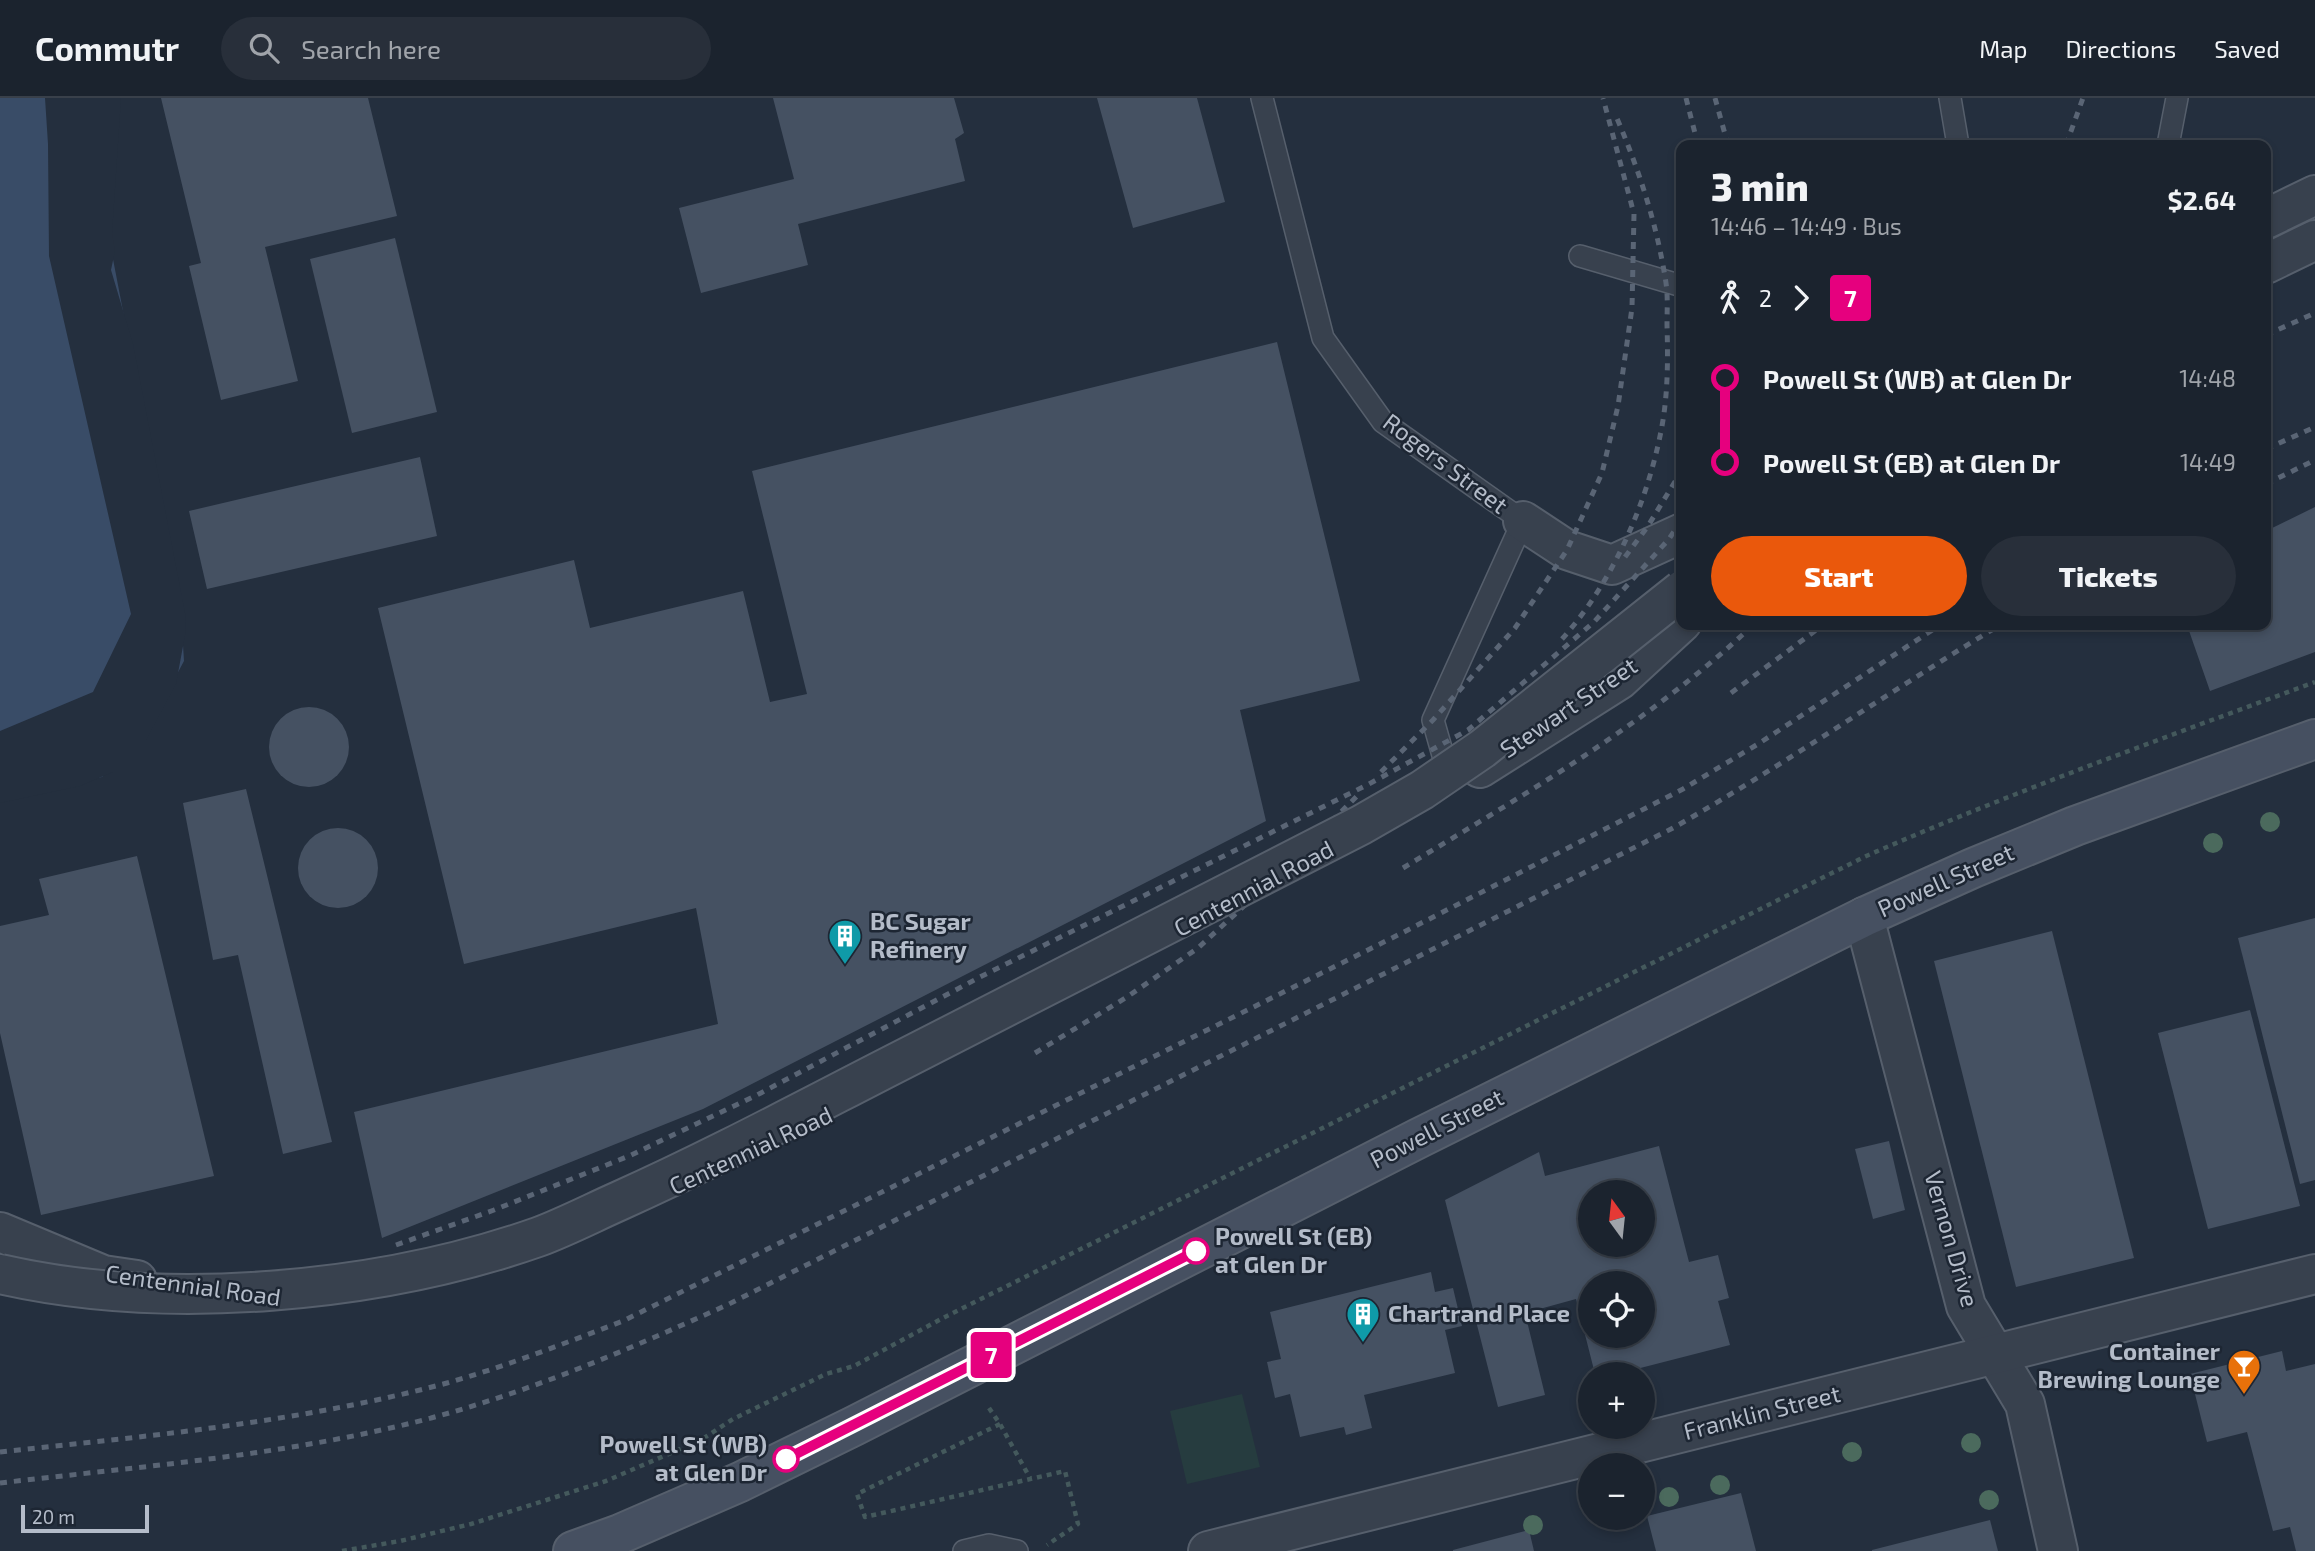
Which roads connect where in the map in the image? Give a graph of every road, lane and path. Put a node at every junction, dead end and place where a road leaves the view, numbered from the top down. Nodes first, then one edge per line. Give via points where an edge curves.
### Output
1 (1262, 98) edge
2 (1950, 98) edge
3 (2177, 98) edge
4 (1957, 140) edge
5 (2169, 140) edge
6 (2315, 194) edge
7 (2271, 216) edge
8 (2315, 240) edge
9 (1580, 256) dead end
10 (2271, 262) edge
11 (1676, 284) edge
12 (1523, 521) junction
13 (1676, 536) edge
14 (1676, 595) edge
15 (1676, 628) edge
16 (2315, 739) edge
17 (1452, 786) junction
18 (1864, 917) junction
19 (1398, 1090) dead end
20 (0, 1232) edge
21 (0, 1274) edge
22 (2315, 1274) edge
23 (1995, 1354) junction
24 (989, 1408) dead end
25 (1000, 1424) junction
26 (1030, 1478) junction
27 (342, 1551) edge
28 (573, 1551) edge
29 (964, 1551) edge
30 (1017, 1551) edge
31 (1038, 1551) edge
32 (1208, 1551) edge
33 (2058, 1551) edge

1 - 12 lane, Rogers Street via 1323,338 1383,422
2 - 4 lane
3 - 5 lane
6 - 7 street
8 - 10 street
9 - 11 lane
12 - 13 street via 1567,550 1612,565
12 - 17 lane, Rogers Street via 1433,720
14 - 21 street, bridge via 1482,749 1362,825 680,1174 540,1236 454,1262 367,1280 265,1292 156,1293 85,1288
15 - 17 street, Stewart Street via 1619,680
16 - 18 main road, Powell Street via 2075,826
17 - 20 street, Centennial Road via 761,1149 544,1245 409,1289 274,1301 103,1275
18 - 23 street, Vernon Drive via 1966,1306
18 - 28 main road, Powell Street via 740,1482
19 - 27 path via 854,1366 826,1374 733,1419 701,1440 544,1502 471,1524
22 - 23 street, Franklin Street
23 - 32 street, Franklin Street
23 - 33 street, Vernon Drive via 2025,1404
24 - 25 path
25 - 26 path
25 - 26 path via 857,1494 865,1517
26 - 31 path via 1065,1471 1077,1524
29 - 30 lane via 989,1545

